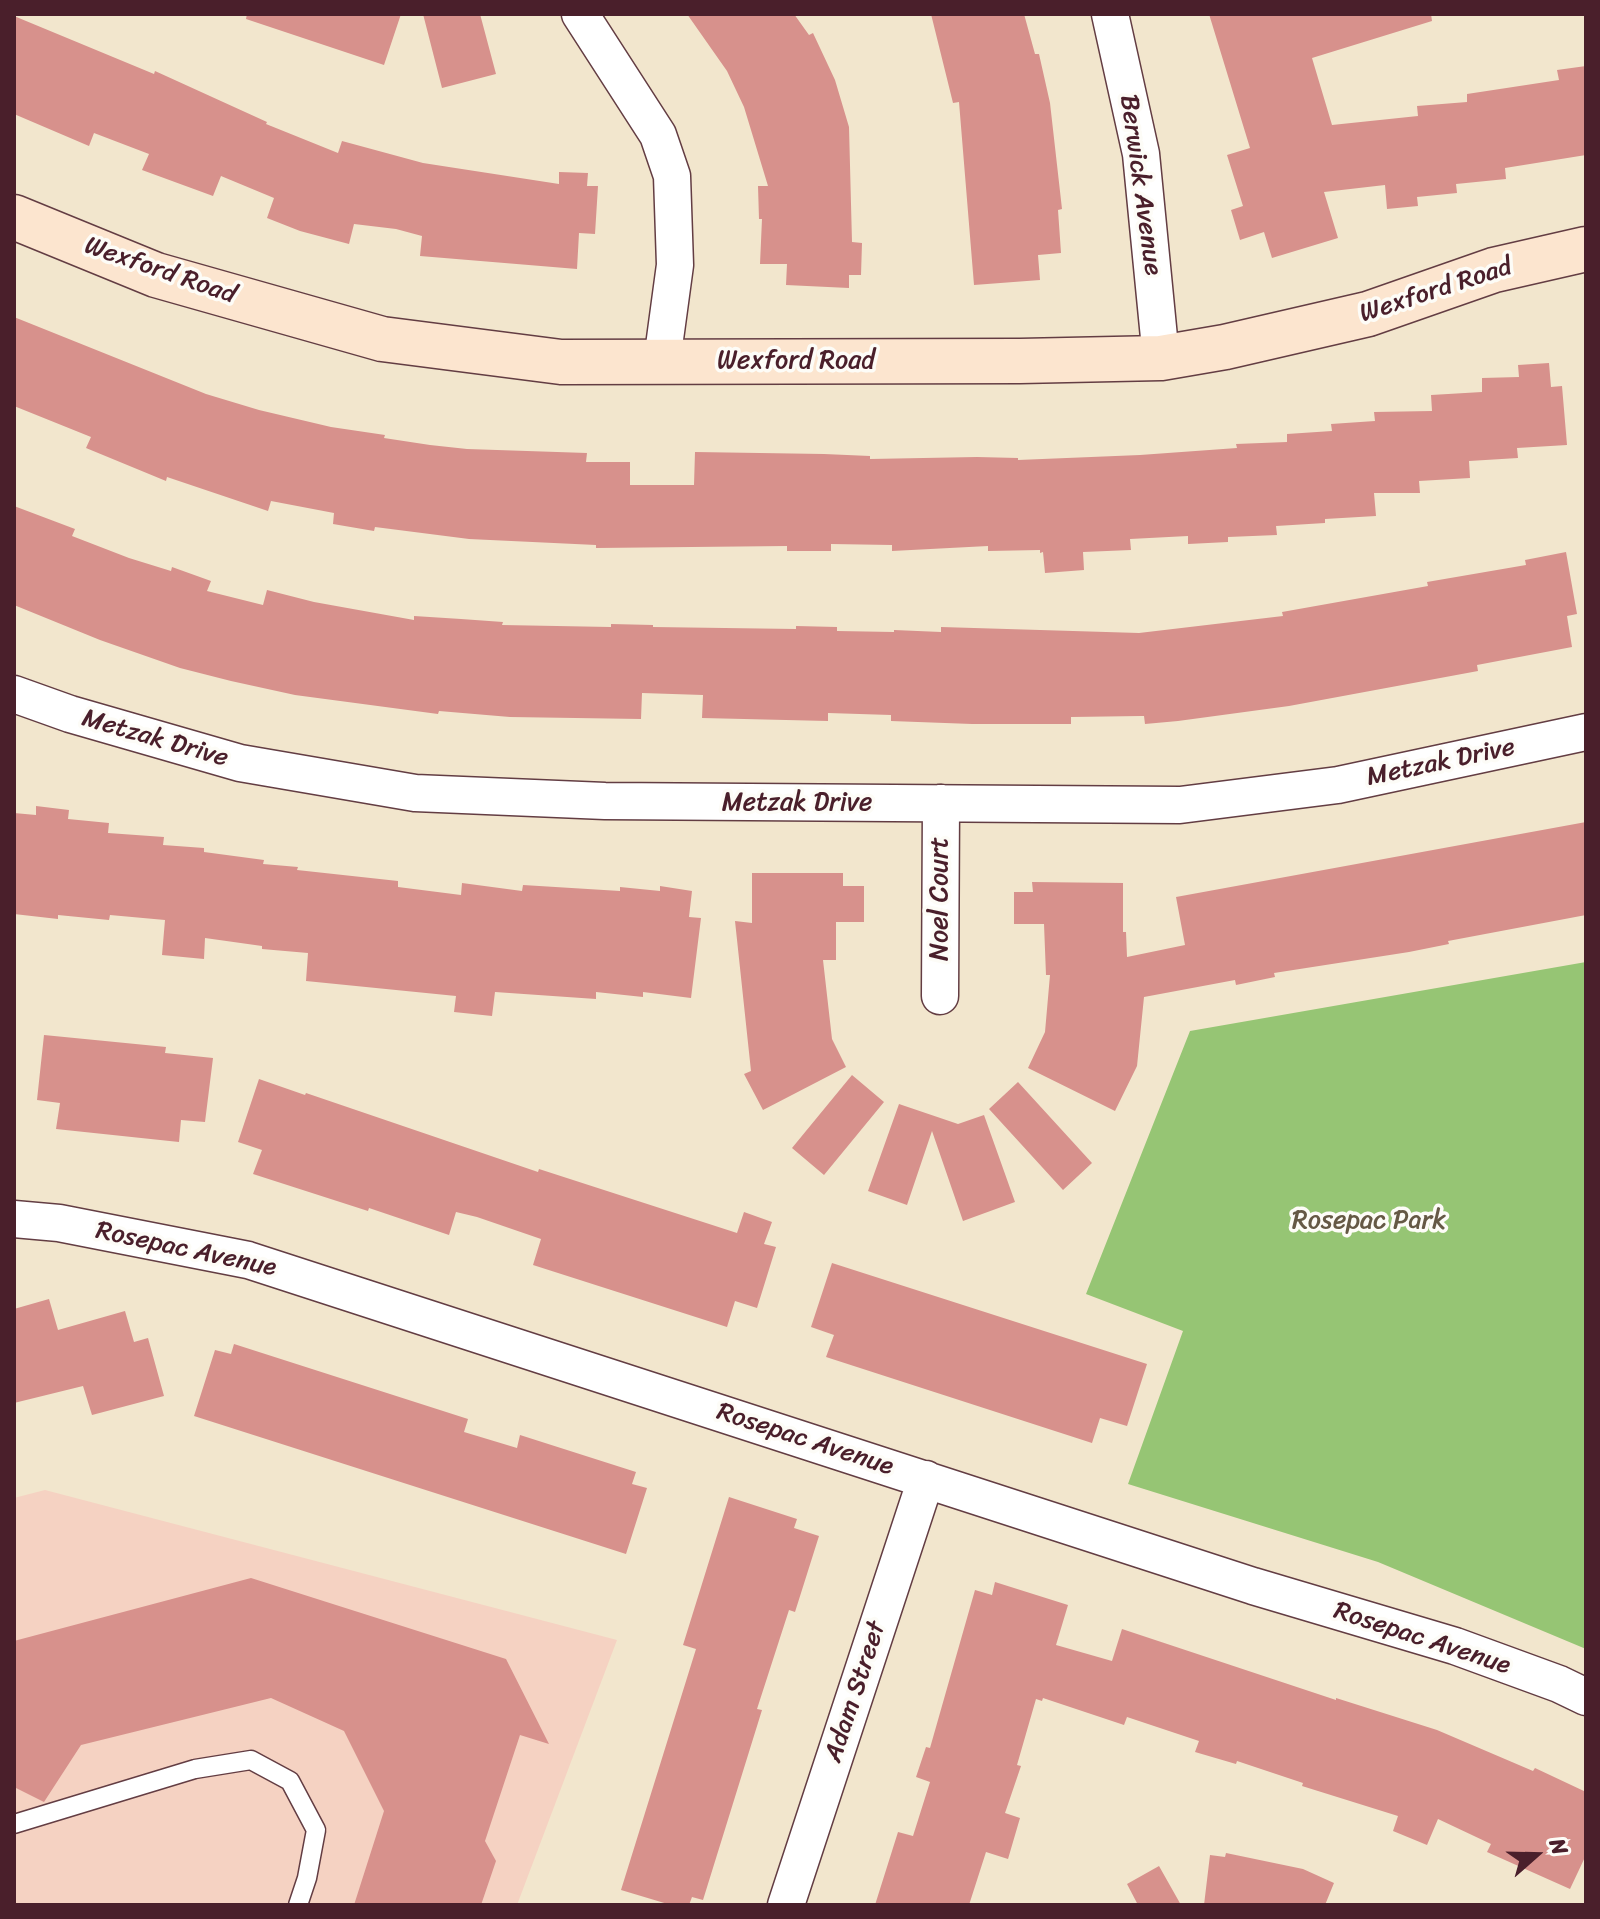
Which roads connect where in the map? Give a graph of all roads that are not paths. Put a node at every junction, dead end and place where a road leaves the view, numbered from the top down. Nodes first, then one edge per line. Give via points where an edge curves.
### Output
1 (580, 14) edge
2 (1110, 14) edge
3 (14, 217) edge
4 (1586, 249) edge
5 (1161, 358) junction
6 (662, 361) junction
7 (14, 694) edge
8 (1586, 732) edge
9 (941, 803) junction
10 (940, 996) dead end
11 (14, 1219) edge
12 (926, 1479) junction
13 (1586, 1697) edge
14 (14, 1824) edge
15 (298, 1905) edge
16 (786, 1905) edge

1 - 6 street via 658,135 672,176 675,265
2 - 5 street, Berwick Avenue via 1141,154
3 - 6 street, Wexford Road via 156,275 382,339 561,362
4 - 5 street, Wexford Road via 1494,270 1368,314
5 - 6 street, Wexford Road
7 - 9 street, Metzak Drive via 240,763 415,793 605,801
8 - 9 street, Metzak Drive via 1338,785 1180,805
9 - 10 street, Noel Court
11 - 12 street, Rosepac Avenue via 248,1260
12 - 13 street, Rosepac Avenue via 1455,1646
12 - 16 street, Adam Street
14 - 15 lane via 195,1769 251,1760 290,1781 316,1830

